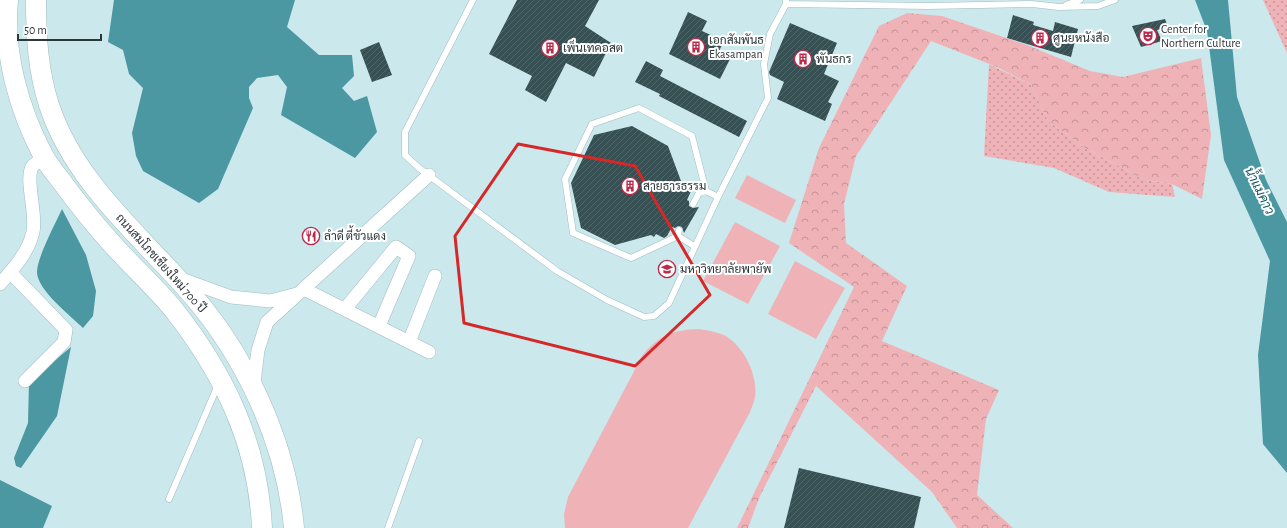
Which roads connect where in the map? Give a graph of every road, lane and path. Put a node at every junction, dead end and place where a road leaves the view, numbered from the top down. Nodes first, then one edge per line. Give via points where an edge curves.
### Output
1 (8, 0) edge
2 (36, 0) edge
3 (473, 0) edge
4 (1080, 0) edge
5 (1115, 0) edge
6 (786, 2) edge
7 (1032, 2) edge
8 (928, 3) edge
9 (1059, 7) junction
10 (45, 158) junction
11 (429, 176) junction
12 (706, 191) junction
13 (718, 197) junction
14 (693, 204) dead end
15 (694, 246) junction
16 (10, 272) junction
17 (435, 276) dead end
18 (176, 277) junction
19 (0, 284) edge
20 (301, 291) junction
21 (344, 309) junction
22 (379, 326) junction
23 (409, 342) junction
24 (429, 352) dead end
25 (25, 381) dead end
26 (220, 381) junction
27 (253, 390) junction
28 (419, 441) dead end
29 (169, 499) dead end
30 (262, 528) edge
31 (294, 528) edge
32 (388, 528) edge

1 - 10 main road, ถนนสมโภชเชียงใหม่ 700 ปี via 9,55 23,109
2 - 18 main road, ถนนสมโภชเชียงใหม่ 700 ปี via 37,50 49,105 66,143 108,204
3 - 11 lane via 405,132 405,155
4 - 9 lane
5 - 9 lane via 1098,6
6 - 8 lane
6 - 13 lane via 770,34 764,64 768,98
7 - 8 lane
7 - 9 lane
10 - 16 street via 35,164 30,173 34,209 32,233 22,258
10 - 26 main road, ถนนสมโภชเชียงใหม่ 700 ปี via 80,207 173,309 196,340
11 - 15 lane via 557,271 607,300 644,317 654,316 669,303
11 - 20 street
12 - 13 lane
12 - 14 lane via 699,193
12 - 15 lane via 692,136 639,108 592,124 565,179 573,233 631,258 678,233
13 - 15 lane
16 - 19 street
16 - 25 street via 66,330 64,342
17 - 23 street
18 - 20 street via 231,297 270,301
18 - 27 main road, ถนนสมโภชเชียงใหม่ 700 ปี via 211,318
20 - 21 street
20 - 27 street via 267,322 258,350
21 - 22 street
21 - 22 street via 396,247 409,256
22 - 23 street
23 - 24 street
26 - 29 lane
26 - 30 main road, ถนนสมโภชเชียงใหม่ 700 ปี via 250,448 261,505
27 - 31 main road, ถนนสมโภชเชียงใหม่ 700 ปี via 279,454
28 - 32 lane

